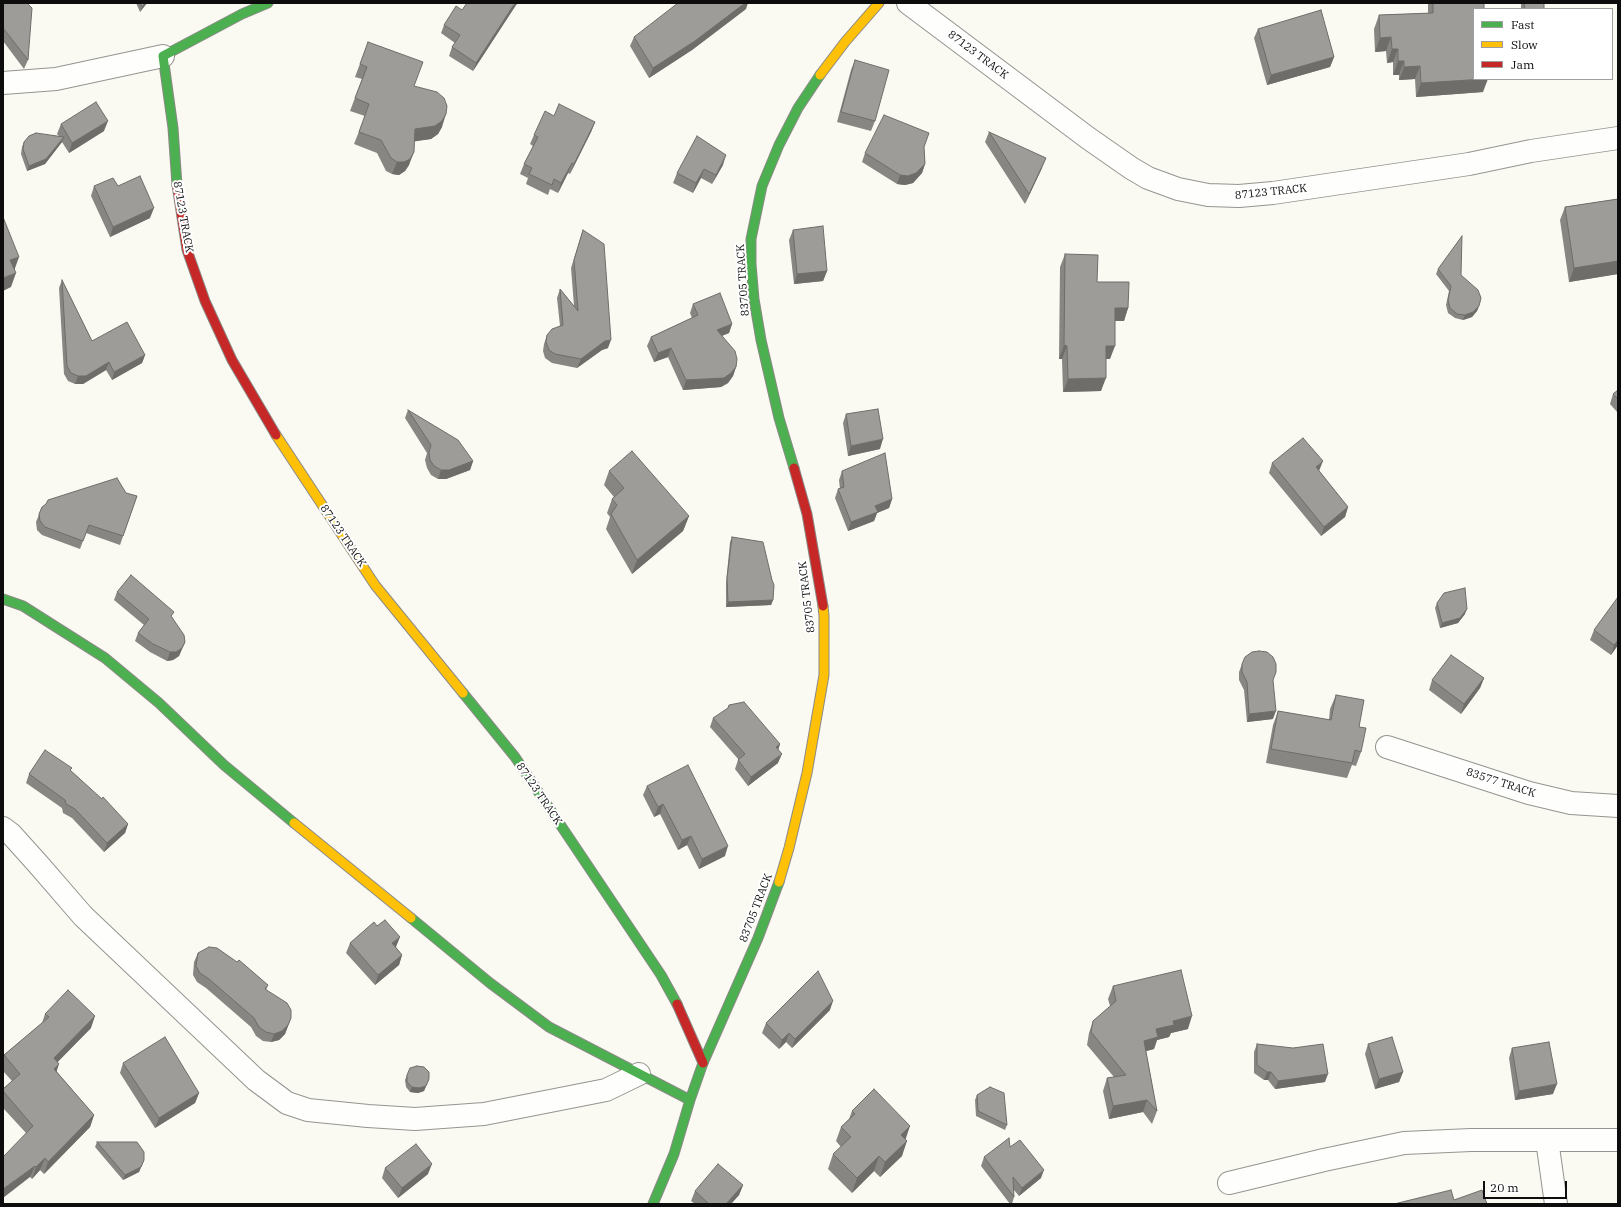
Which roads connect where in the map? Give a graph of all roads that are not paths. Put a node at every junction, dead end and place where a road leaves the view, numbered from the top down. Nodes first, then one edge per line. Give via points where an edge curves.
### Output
1 (268, 3) edge
2 (879, 3) edge
3 (908, 3) edge
4 (163, 56) junction
5 (3, 83) edge
6 (1618, 138) edge
7 (3, 600) edge
8 (1387, 747) dead end
9 (1618, 806) edge
10 (3, 828) edge
11 (703, 1063) junction
12 (639, 1074) junction
13 (690, 1100) junction
14 (1547, 1140) junction
15 (1618, 1140) edge
16 (1229, 1183) dead end
17 (653, 1204) edge
18 (1556, 1204) edge

1 - 4 street
2 - 11 street, 83705 TRACK via 845,42 798,108 762,186 751,239 754,299 761,340 779,418 806,514 819,579 824,616 824,675 818,719 790,848 758,938
3 - 6 street, 87123 TRACK via 1131,168 1148,178 1178,189 1208,195 1239,196 1288,191 1469,164 1531,151
4 - 5 street via 56,79
4 - 11 street, 87123 TRACK via 173,128 177,190 187,250 205,301 232,360 268,423 375,585 515,757 590,868 661,975 682,1014
7 - 12 street via 23,606 105,658 160,703 224,765 490,983 549,1026
8 - 9 street, 83577 TRACK via 1529,793 1571,803
10 - 12 street via 83,916 256,1080 287,1103 308,1110 368,1116 415,1118 484,1114 606,1090
11 - 13 street, 83705 TRACK
12 - 13 street
13 - 17 street, 83705 TRACK via 674,1154
14 - 15 street
14 - 16 street via 1404,1143
14 - 18 street

